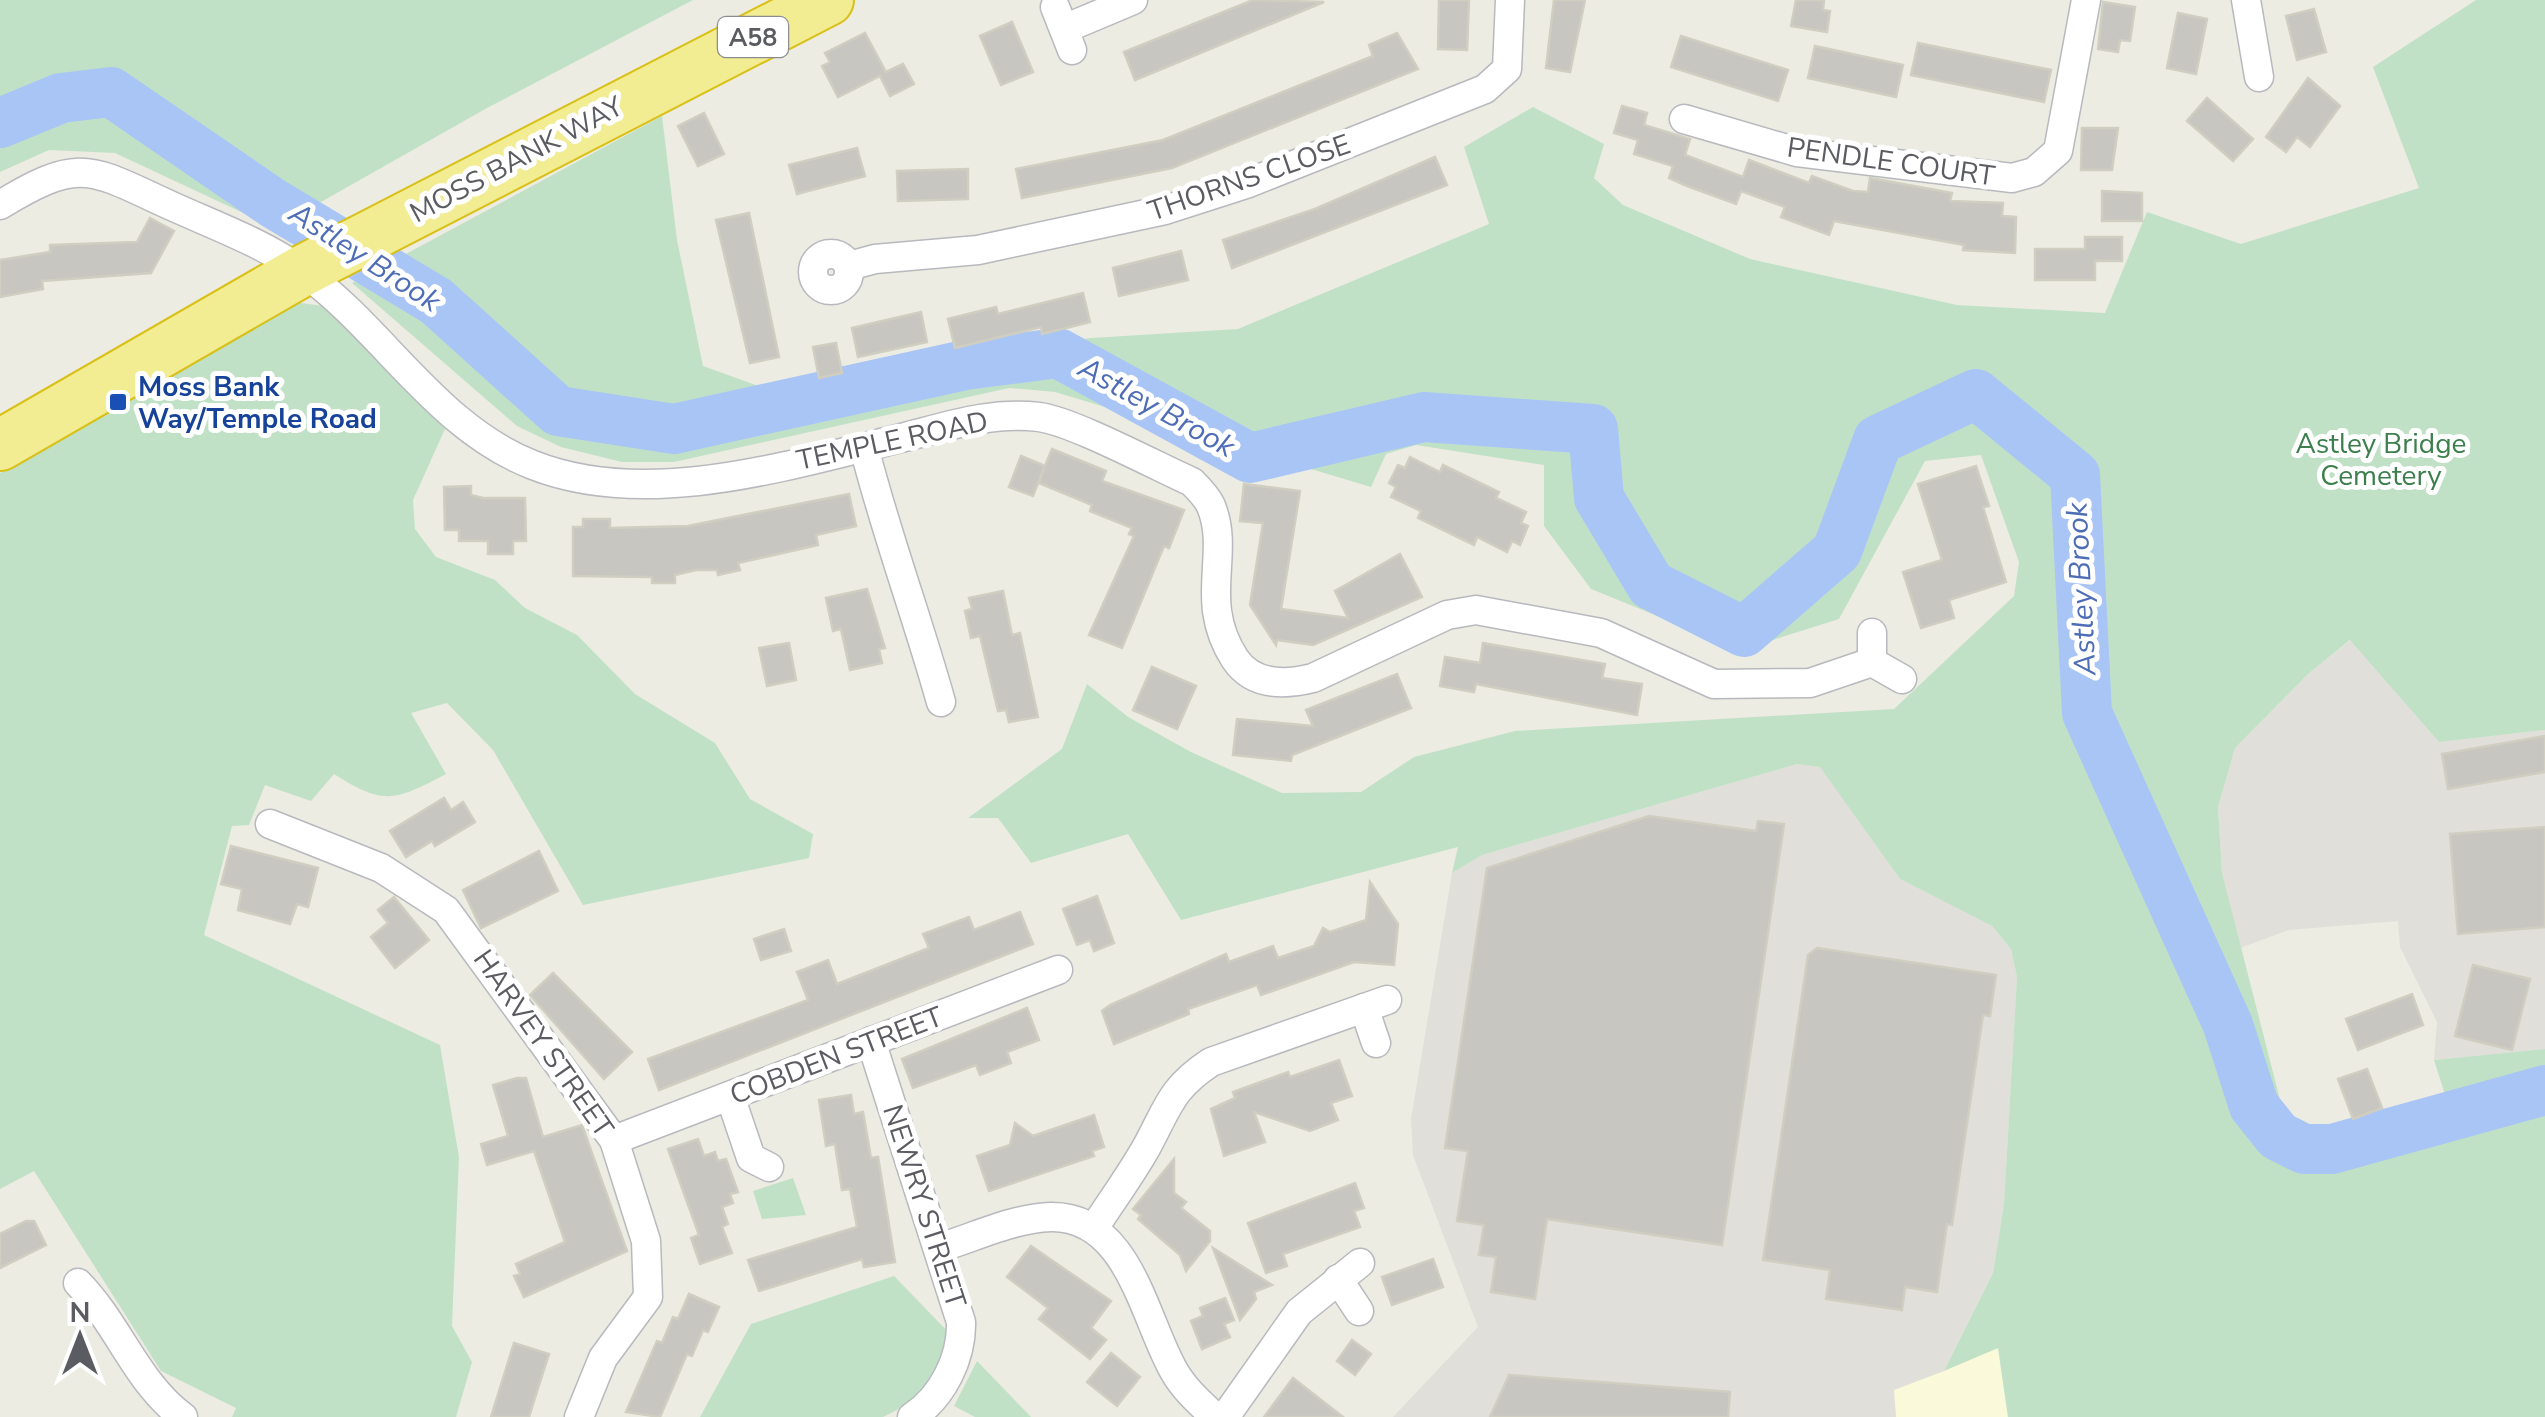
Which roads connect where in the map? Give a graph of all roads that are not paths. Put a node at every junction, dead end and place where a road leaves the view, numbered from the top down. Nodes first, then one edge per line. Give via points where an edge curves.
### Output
1 (759, 0) edge
2 (828, 0) edge
3 (1132, 0) edge
4 (1510, 0) edge
5 (2086, 0) edge
6 (2246, 0) edge
7 (1064, 28) dead end
8 (2259, 78) dead end
9 (1684, 119) dead end
10 (0, 205) edge
11 (288, 264) junction
12 (849, 266) dead end
13 (0, 414) edge
14 (0, 445) edge
15 (864, 447) junction
16 (1872, 632) dead end
17 (1872, 662) junction
18 (1902, 678) dead end
19 (929, 690) dead end
20 (270, 824) dead end
21 (1058, 970) dead end
22 (871, 1042) junction
23 (1376, 1043) dead end
24 (730, 1096) junction
25 (614, 1140) junction
26 (768, 1167) dead end
27 (1094, 1228) junction
28 (940, 1248) junction
29 (78, 1283) dead end
30 (1359, 1311) dead end
31 (183, 1417) edge
32 (579, 1417) edge
33 (912, 1417) edge
34 (1215, 1417) edge
35 (1225, 1417) edge

1 - 11 highway, MOSS BANK WAY / A58
2 - 11 highway, MOSS BANK WAY / A58
3 - 7 street
4 - 12 street, THORNS CLOSE via 1507,69 1466,96 1164,210 978,250
5 - 9 street, PENDLE COURT via 2058,151 2034,172 2012,178 1797,152
6 - 8 street
10 - 11 street, TEMPLE ROAD via 50,175 81,171 112,178
11 - 13 highway, MOSS BANK WAY / A58
11 - 14 highway, MOSS BANK WAY / A58
11 - 15 street, TEMPLE ROAD via 467,429 534,466 650,486
15 - 17 street, TEMPLE ROAD via 981,418 1044,417 1192,482 1212,507 1222,640 1242,670 1256,678 1313,678 1447,615 1476,610 1601,633 1726,685 1810,683
15 - 19 street via 892,556 915,608
16 - 17 street
17 - 18 street
20 - 25 street, HARVEY STREET via 381,868 446,910
21 - 22 street, COBDEN STREET
22 - 24 street, COBDEN STREET
22 - 28 street, NEWRY STREET
23 - 27 street via 1376,1004 1211,1062 1189,1076
24 - 25 street, COBDEN STREET
24 - 26 street via 752,1158
25 - 32 street, HARVEY STREET via 646,1241 648,1298 603,1358
27 - 28 street via 1050,1217
27 - 34 street via 1142,1294 1173,1369
28 - 33 street, NEWRY STREET via 962,1340 943,1384
29 - 31 street via 116,1328 156,1397
30 - 35 street via 1349,1271 1299,1312

